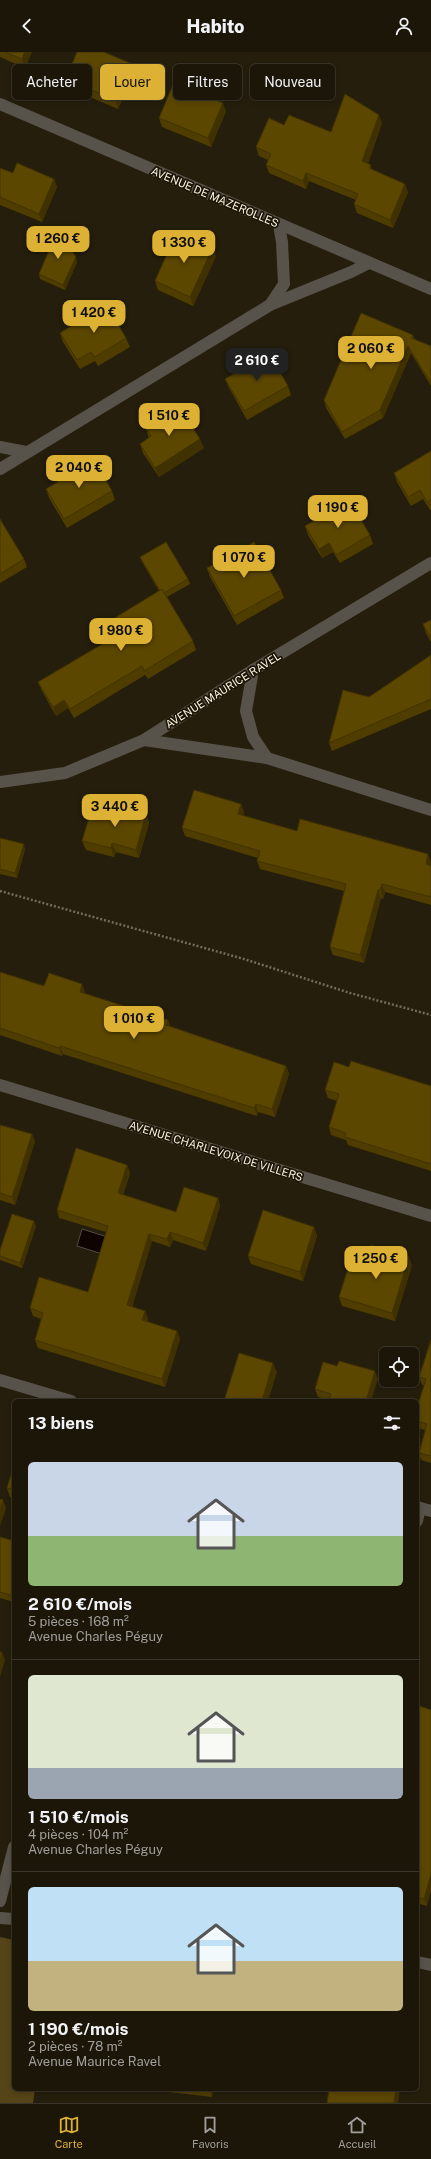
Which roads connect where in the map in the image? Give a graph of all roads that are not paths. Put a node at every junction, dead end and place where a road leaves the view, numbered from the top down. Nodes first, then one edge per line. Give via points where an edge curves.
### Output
1 (0, 104) edge
2 (279, 224) junction
3 (369, 263) junction
4 (431, 289) edge
5 (270, 305) junction
6 (0, 447) edge
7 (26, 452) junction
8 (0, 469) edge
9 (431, 563) edge
10 (253, 670) junction
11 (144, 740) junction
12 (267, 758) junction
13 (0, 782) edge
14 (431, 810) edge
15 (0, 1085) edge
16 (431, 1216) edge
17 (0, 1380) edge
18 (64, 1399) edge
19 (12, 1855) edge
20 (0, 1901) edge
21 (0, 1918) edge
22 (12, 1919) edge
23 (419, 1962) edge
24 (431, 1965) edge

1 - 2 street, AVENUE DE MAZEROLLES
2 - 3 street, AVENUE DE MAZEROLLES
2 - 5 street via 284,284
3 - 4 street, AVENUE DE MAZEROLLES
3 - 5 street
5 - 7 street
6 - 7 street
7 - 8 street
9 - 10 street, AVENUE MAURICE RAVEL
10 - 11 street, AVENUE MAURICE RAVEL
10 - 12 street via 246,711 253,737
11 - 12 street
11 - 13 street, AVENUE MAURICE RAVEL via 65,773
12 - 14 street
15 - 16 street, AVENUE CHARLEVOIX DE VILLERS
17 - 18 street
19 - 20 street
21 - 22 street
23 - 24 street

